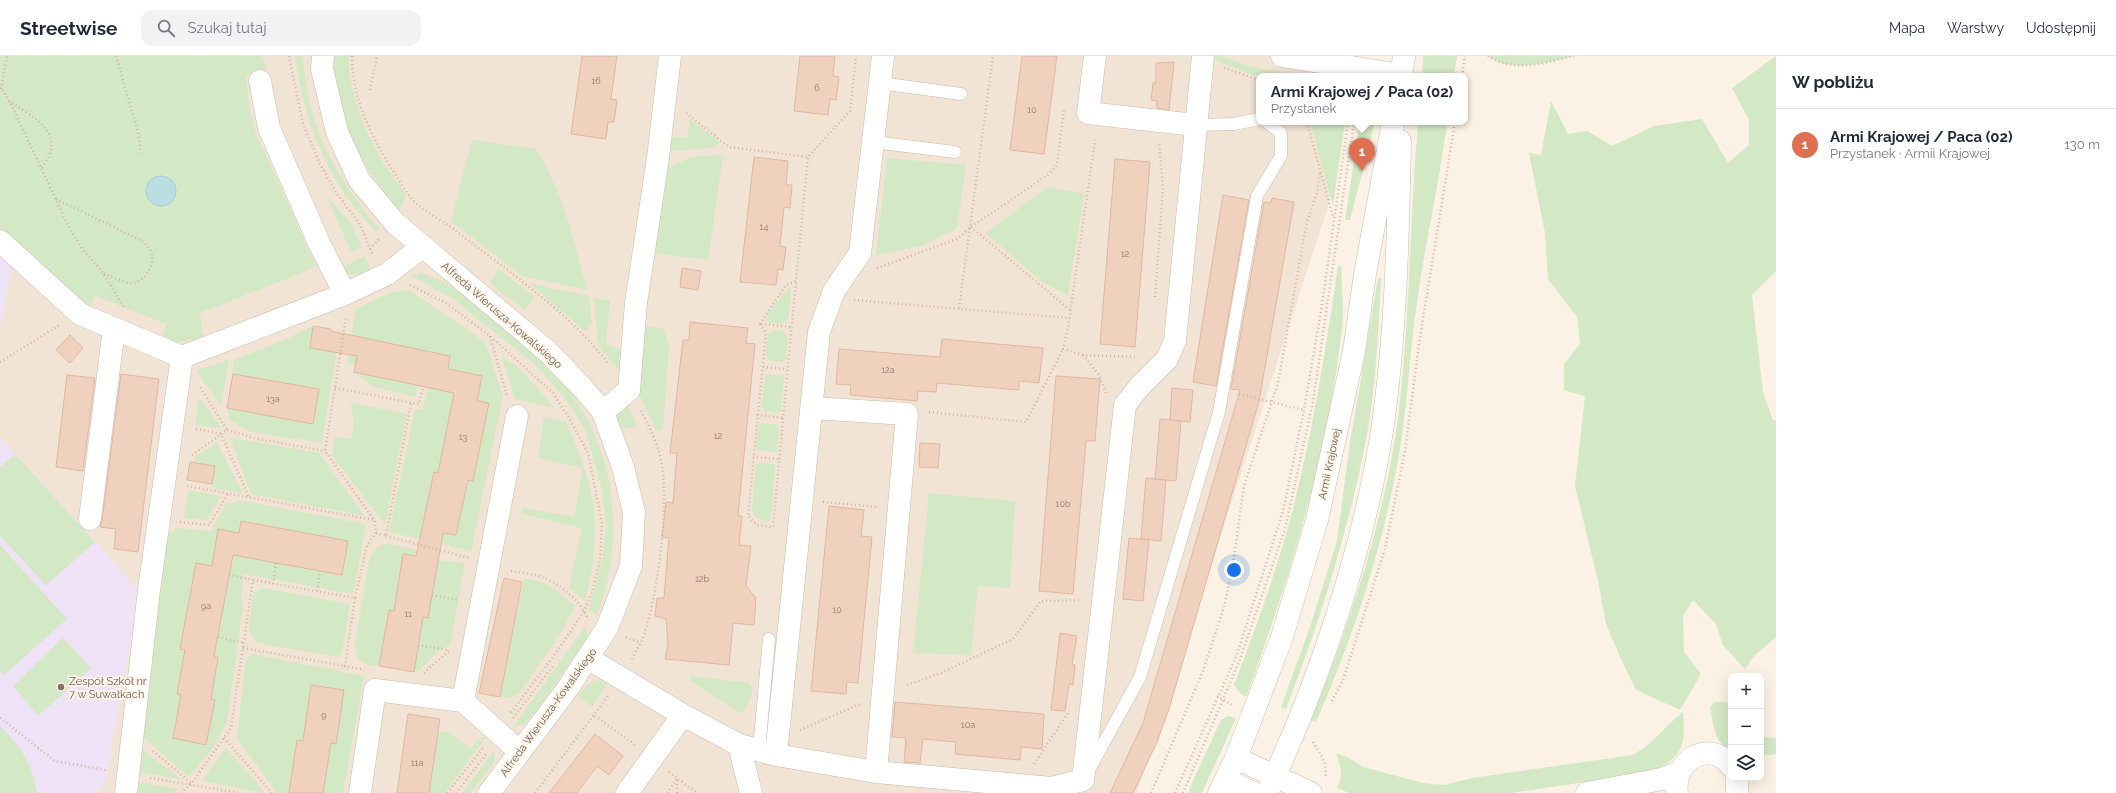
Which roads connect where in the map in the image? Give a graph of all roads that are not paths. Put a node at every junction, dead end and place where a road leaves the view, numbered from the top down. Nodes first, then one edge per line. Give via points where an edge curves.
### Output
1 (322, 56) edge
2 (670, 56) edge
3 (883, 56) edge
4 (1095, 56) edge
5 (1203, 56) edge
6 (1286, 56) edge
7 (1402, 71) edge
8 (260, 81) dead end
9 (880, 83) junction
10 (962, 94) dead end
11 (1256, 120) edge
12 (1195, 125) junction
13 (1271, 125) edge
14 (1392, 125) edge
15 (1400, 125) edge
16 (873, 142) junction
17 (955, 152) dead end
18 (0, 241) edge
19 (422, 247) junction
20 (346, 303) junction
21 (114, 328) junction
22 (182, 357) junction
23 (512, 408) road end
24 (812, 408) junction
25 (603, 412) junction
26 (90, 519) dead end
27 (769, 638) dead end
28 (589, 659) junction
29 (464, 701) junction
30 (683, 715) junction
31 (763, 746) junction
32 (520, 752) junction
33 (1236, 758) junction
34 (1728, 763) edge
35 (876, 772) junction
36 (1679, 772) junction
37 (1737, 781) edge
38 (127, 784) edge
39 (1271, 785) edge
40 (1083, 786) edge
41 (1222, 786) edge
42 (360, 793) edge
43 (489, 793) edge
44 (627, 793) edge
45 (751, 793) edge
46 (1253, 793) edge
47 (1311, 793) edge
48 (1587, 793) edge
49 (1677, 793) edge
50 (1737, 793) edge

1 - 19 street, Alfreda Wierusza-Kowalskiego via 322,69 338,132 359,180 394,223
2 - 25 street via 658,158 636,303 629,390
3 - 9 street
4 - 12 street via 1088,113
5 - 12 street
6 - 7 street
8 - 20 street via 269,128
9 - 10 lane
9 - 16 street
11 - 12 lane via 1234,124
12 - 40 street via 1175,341 1167,359 1125,405
13 - 40 lane via 1281,133 1281,156 1257,196 1220,412 1140,677
14 - 33 street, Armii Krajowej via 1365,274 1354,351 1317,520 1282,637
15 - 39 street via 1390,361 1376,462 1361,534 1333,624 1312,686
16 - 17 lane
16 - 24 street via 860,253 834,291 819,332
18 - 21 street via 80,314
19 - 20 street
19 - 25 street, Alfreda Wierusza-Kowalskiego via 547,351
20 - 22 street
21 - 22 street
21 - 26 street
22 - 38 street via 149,590
23 - 29 street
24 - 31 street
24 - 35 street via 907,414 899,509 874,698
25 - 28 street, Alfreda Wierusza-Kowalskiego via 624,467 634,512 631,566 607,628
27 - 31 lane
28 - 30 street
28 - 32 street, Alfreda Wierusza-Kowalskiego
29 - 32 street
29 - 42 street via 375,690
30 - 31 street
30 - 44 street
31 - 35 street
31 - 45 street
32 - 43 street, Alfreda Wierusza-Kowalskiego
33 - 39 street
33 - 41 street, Armii Krajowej
34 - 36 street via 1721,757 1702,754 1684,764
35 - 40 street via 1052,788
36 - 48 street via 1662,779
36 - 49 street via 1676,782
37 - 50 street
39 - 47 street
41 - 46 street

